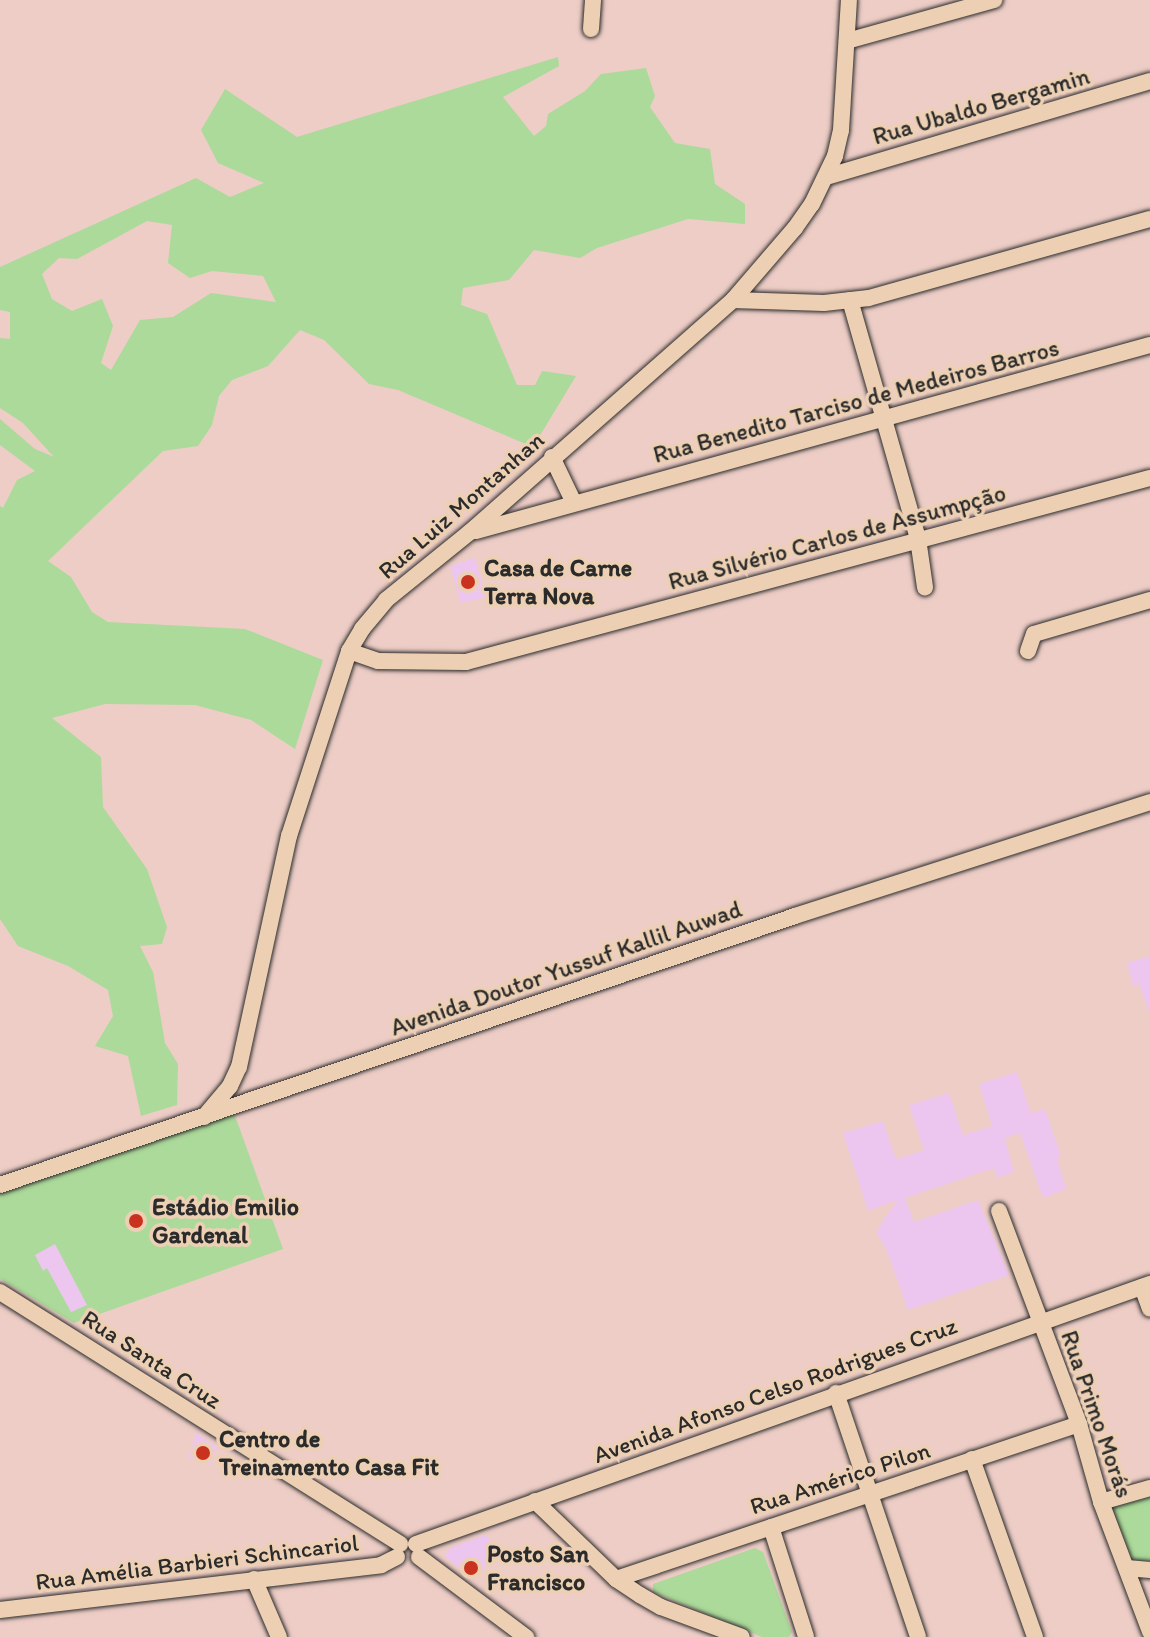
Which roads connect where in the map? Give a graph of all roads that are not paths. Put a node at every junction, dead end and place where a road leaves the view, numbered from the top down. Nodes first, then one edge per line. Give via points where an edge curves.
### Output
1 (593, 0) edge
2 (849, 0) edge
3 (994, 0) edge
4 (591, 29) dead end
5 (847, 41) junction
6 (1150, 81) edge
7 (826, 177) junction
8 (1150, 219) edge
9 (733, 300) junction
10 (850, 300) junction
11 (1150, 345) edge
12 (885, 419) junction
13 (552, 457) junction
14 (1150, 478) edge
15 (574, 503) junction
16 (470, 532) junction
17 (918, 539) junction
18 (925, 587) dead end
19 (1150, 600) edge
20 (349, 651) junction
21 (1028, 651) dead end
22 (1150, 802) edge
23 (204, 1117) junction
24 (0, 1185) edge
25 (999, 1211) dead end
26 (1146, 1285) edge
27 (0, 1292) edge
28 (1150, 1309) edge
29 (1038, 1321) junction
30 (836, 1393) junction
31 (1079, 1424) junction
32 (972, 1459) junction
33 (1150, 1488) edge
34 (870, 1494) junction
35 (535, 1501) junction
36 (1101, 1502) junction
37 (771, 1527) junction
38 (408, 1550) junction
39 (1127, 1568) junction
40 (1150, 1570) edge
41 (254, 1579) junction
42 (616, 1579) junction
43 (0, 1610) edge
44 (1150, 1632) edge
45 (279, 1637) edge
46 (526, 1637) edge
47 (742, 1637) edge
48 (806, 1637) edge
49 (918, 1637) edge
50 (1035, 1637) edge

1 - 4 street
2 - 5 street, Rua Luiz Montanhan
3 - 5 street
5 - 7 street, Rua Luiz Montanhan via 841,130
6 - 7 street, Rua Ubaldo Bergamin
7 - 9 street, Rua Luiz Montanhan via 795,228
8 - 10 street
9 - 10 street
9 - 13 street, Rua Luiz Montanhan
10 - 12 street
11 - 12 street, Rua Benedito Tarciso de Medeiros Barros
12 - 15 street, Rua Benedito Tarciso de Medeiros Barros
12 - 17 street
13 - 15 street
13 - 16 street, Rua Luiz Montanhan
14 - 17 street, Rua Silvério Carlos de Assumpção
15 - 16 street, Rua Benedito Tarciso de Medeiros Barros
16 - 20 street, Rua Luiz Montanhan via 386,600
17 - 18 street
17 - 20 street, Rua Silvério Carlos de Assumpção via 466,662 378,661
19 - 21 street via 1034,634
20 - 23 street, Rua Luiz Montanhan via 286,847 239,1067
22 - 23 street, Avenida Doutor Yussuf Kallil Auwad via 779,921
23 - 24 street, Avenida Doutor Yussuf Kallil Auwad
25 - 29 street, Rua Primo Morás
26 - 28 street
26 - 29 street, Avenida Afonso Celso Rodrigues Cruz
27 - 38 street, Rua Santa Cruz
29 - 30 street, Avenida Afonso Celso Rodrigues Cruz
29 - 31 street, Rua Primo Morás
30 - 34 street
30 - 35 street, Avenida Afonso Celso Rodrigues Cruz
31 - 32 street, Rua Américo Pilon
31 - 36 street, Rua Primo Morás
32 - 34 street, Rua Américo Pilon
32 - 50 street
33 - 36 street
34 - 37 street, Rua Américo Pilon
34 - 49 street
35 - 38 street, Avenida Afonso Celso Rodrigues Cruz
35 - 42 street
36 - 39 street, Rua Primo Morás
37 - 42 street, Rua Américo Pilon
37 - 48 street
38 - 41 street, Rua Amélia Barbieri Schincariol via 381,1565
38 - 46 street, Rua Santa Cruz
39 - 40 street
39 - 44 street, Rua Primo Morás
41 - 43 street, Rua Amélia Barbieri Schincariol
41 - 45 street
42 - 47 street via 661,1607

